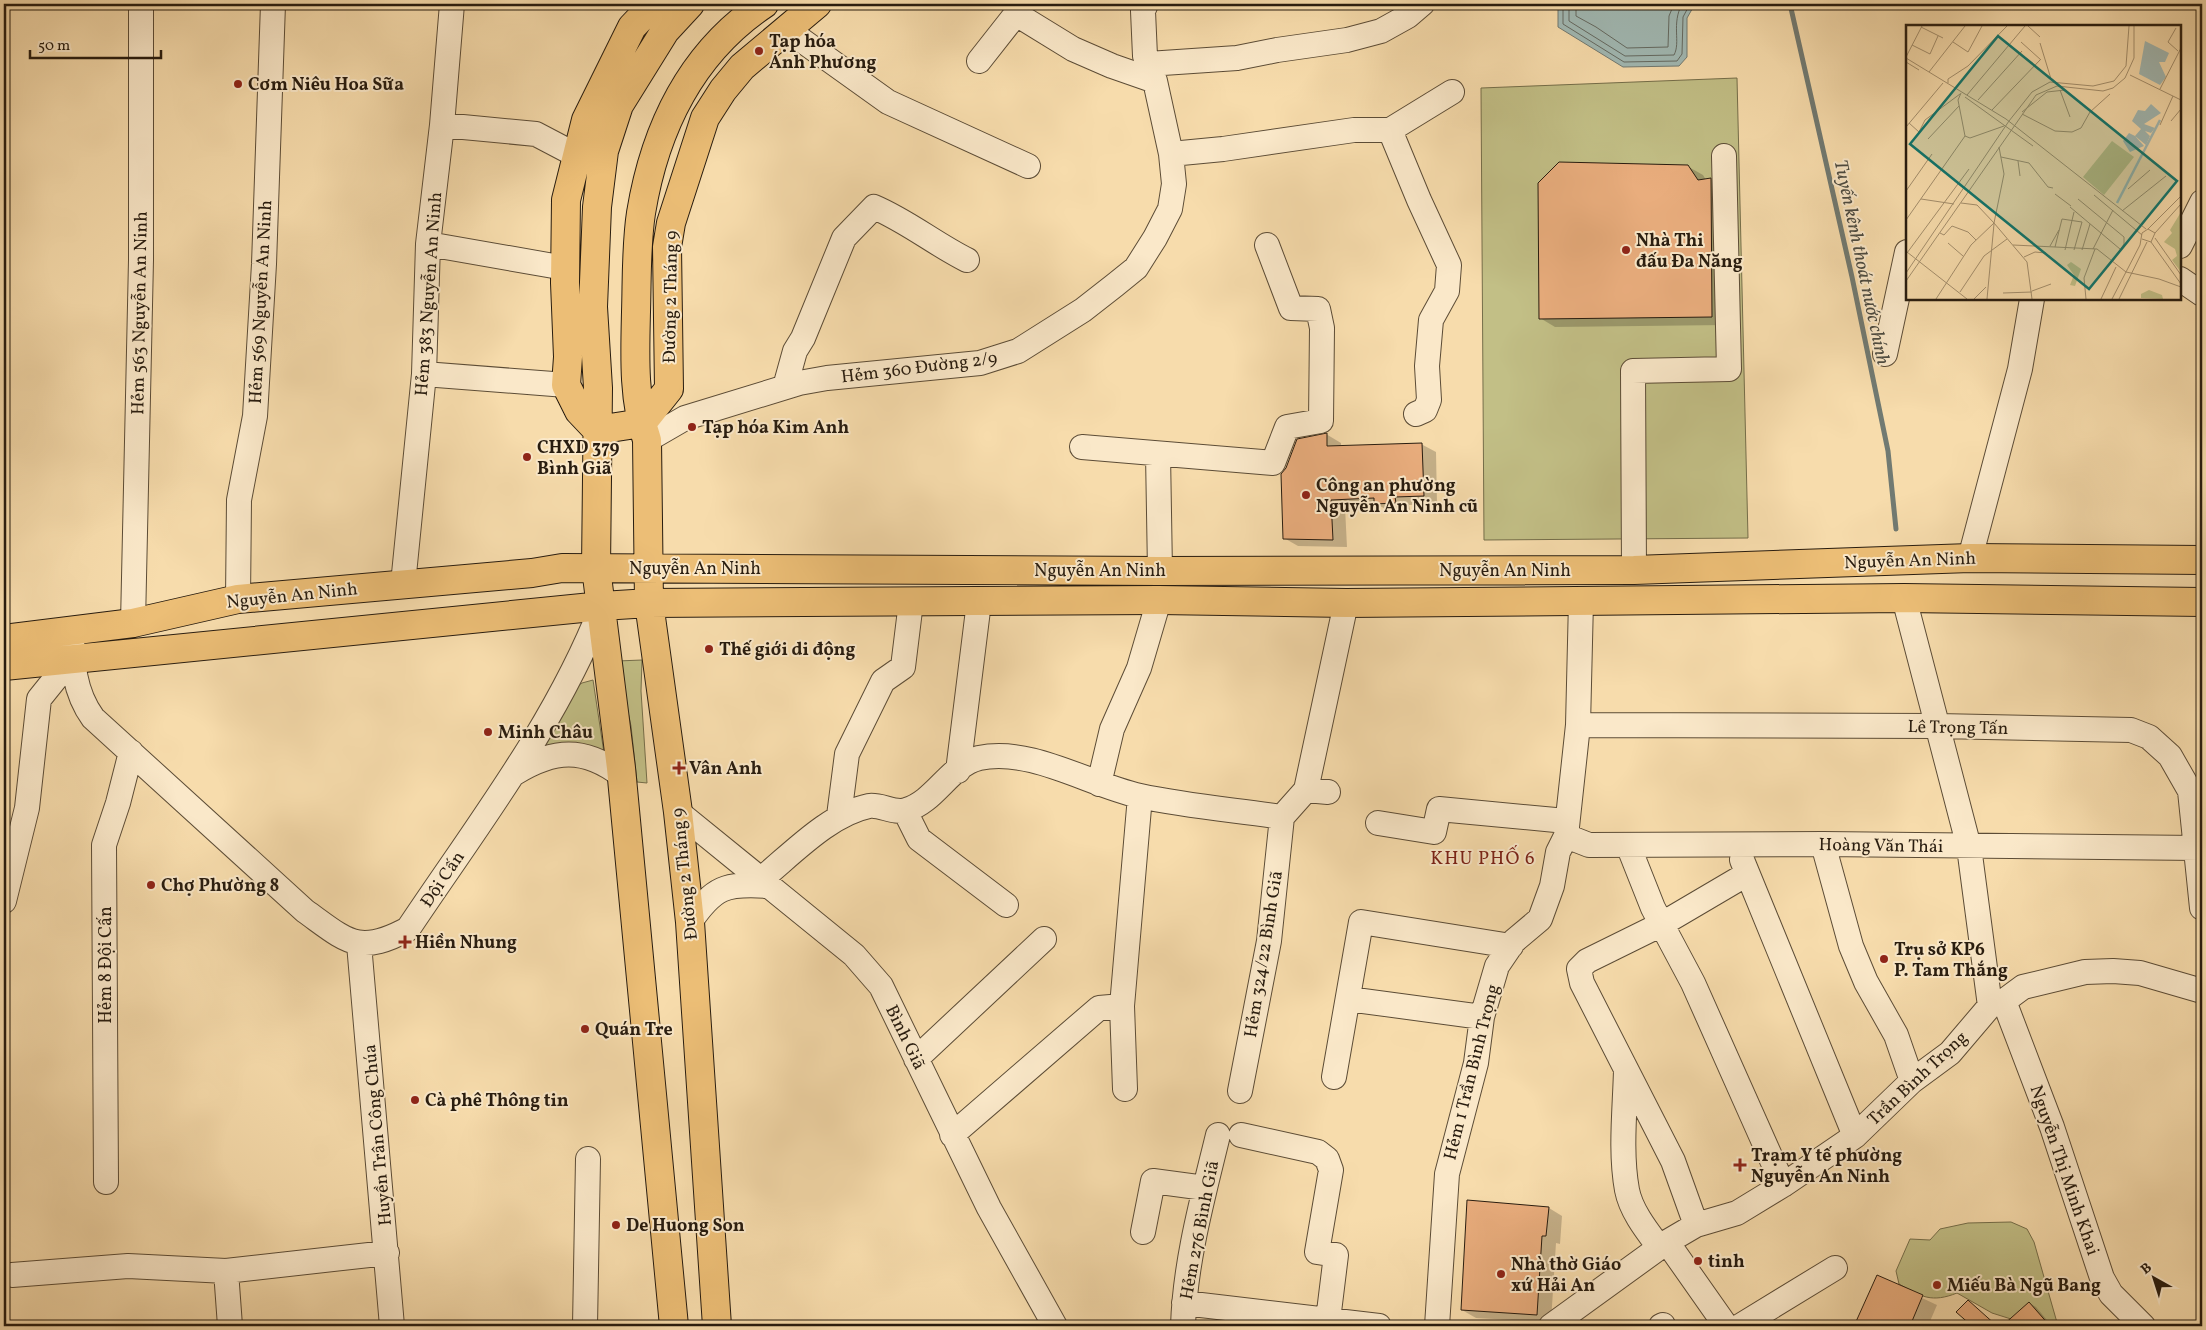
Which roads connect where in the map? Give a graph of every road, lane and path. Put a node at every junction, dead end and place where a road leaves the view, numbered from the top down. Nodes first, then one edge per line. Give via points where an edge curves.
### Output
1 (141, 4) edge
2 (273, 4) edge
3 (452, 4) edge
4 (654, 4) edge
5 (690, 4) edge
6 (764, 4) edge
7 (817, 4) edge
8 (1146, 4) edge
9 (1422, 4) edge
10 (786, 28) junction
11 (979, 61) dead end
12 (1152, 72) junction
13 (1452, 92) dead end
14 (442, 125) junction
15 (1390, 130) junction
16 (1171, 154) junction
17 (576, 155) junction
18 (1724, 156) dead end
19 (1028, 166) dead end
20 (2202, 202) edge
21 (428, 244) junction
22 (2181, 244) edge
23 (1267, 245) dead end
24 (1906, 257) edge
25 (967, 260) dead end
26 (565, 268) junction
27 (2181, 280) edge
28 (2202, 294) edge
29 (2032, 300) edge
30 (1885, 354) dead end
31 (424, 374) junction
32 (566, 386) junction
33 (785, 387) junction
34 (1416, 414) dead end
35 (597, 430) junction
36 (644, 432) junction
37 (1082, 447) dead end
38 (1158, 454) junction
39 (1970, 558) junction
40 (2202, 560) edge
41 (648, 567) junction
42 (596, 568) junction
43 (1634, 570) junction
44 (1160, 571) junction
45 (403, 584) junction
46 (238, 598) junction
47 (1904, 598) junction
48 (1159, 600) junction
49 (1581, 601) junction
50 (1635, 601) junction
51 (911, 602) junction
52 (979, 602) junction
53 (2202, 602) edge
54 (1346, 603) junction
55 (649, 604) junction
56 (602, 606) junction
57 (133, 623) junction
58 (72, 630) junction
59 (4, 639) edge
60 (72, 658) junction
61 (4, 666) edge
62 (1578, 725) junction
63 (1938, 726) junction
64 (131, 752) junction
65 (958, 771) junction
66 (515, 773) junction
67 (621, 775) junction
68 (1099, 784) junction
69 (1140, 796) junction
70 (905, 811) junction
71 (678, 812) junction
72 (839, 816) junction
73 (1282, 817) junction
74 (1378, 823) dead end
75 (1566, 829) junction
76 (1736, 844) junction
77 (1823, 844) junction
78 (1628, 845) junction
79 (1969, 847) junction
80 (2198, 848) junction
81 (1747, 874) junction
82 (764, 883) junction
83 (4, 901) edge
84 (1006, 905) dead end
85 (2202, 908) edge
86 (690, 922) junction
87 (1662, 924) junction
88 (1044, 939) dead end
89 (359, 944) junction
90 (1511, 946) junction
91 (2202, 991) edge
92 (1348, 999) junction
93 (1997, 1004) junction
94 (1122, 1006) junction
95 (1482, 1017) junction
96 (916, 1060) junction
97 (1626, 1066) junction
98 (1334, 1077) dead end
99 (1912, 1081) junction
100 (1125, 1089) dead end
101 (1240, 1091) dead end
102 (952, 1135) junction
103 (1855, 1136) junction
104 (588, 1159) dead end
105 (106, 1182) dead end
106 (1783, 1185) junction
107 (1205, 1188) junction
108 (1696, 1225) junction
109 (1143, 1232) dead end
110 (1663, 1244) junction
111 (387, 1253) junction
112 (1835, 1268) dead end
113 (226, 1271) junction
114 (12, 1274) dead end
115 (1184, 1315) edge
116 (1328, 1320) junction
117 (230, 1326) edge
118 (392, 1326) edge
119 (585, 1326) edge
120 (674, 1326) edge
121 (717, 1326) edge
122 (1055, 1326) edge
123 (1379, 1326) edge
124 (1437, 1326) edge
125 (1551, 1326) edge
126 (1726, 1326) edge
127 (1740, 1326) edge
128 (2143, 1326) edge

1 - 57 street, Hẻm 563 Nguyễn An Ninh via 141,260
2 - 46 street, Hẻm 569 Nguyễn An Ninh via 255,416 239,500
3 - 14 street, Hẻm 383 Nguyễn An Ninh
4 - 17 main road via 632,27 612,64 586,120
5 - 35 main road via 665,31 619,105 604,151 597,207 593,306
6 - 36 main road, Đường 2 Tháng 9 via 745,17 686,84 666,120 652,165 641,214 637,278 635,356
7 - 10 main road, Đường 2 Tháng 9
8 - 12 street, Hẻm 360 Đường 2/9 via 1143,11 1145,56
9 - 12 street via 1381,31 1348,40
10 - 19 street via 888,102
10 - 36 main road, Đường 2 Tháng 9 via 742,68 705,118 671,223 667,246 669,389
11 - 12 street via 1016,14 1073,49 1112,66
12 - 16 street, Hẻm 360 Đường 2/9
13 - 15 street
14 - 17 street via 536,134
14 - 21 street, Hẻm 383 Nguyễn An Ninh
15 - 16 street via 1354,130
15 - 34 street via 1449,265 1447,291 1431,320 1428,336 1429,400 1425,410
16 - 33 street, Hẻm 360 Đường 2/9 via 1174,184 1170,209 1136,268 1083,310 1018,351 980,363 827,378
17 - 26 main road via 566,200
18 - 43 street via 1729,369 1633,371
20 - 22 street
21 - 26 street
21 - 31 street, Hẻm 383 Nguyễn An Ninh
23 - 38 street via 1291,308 1318,309 1322,328 1321,422 1287,427 1274,463
24 - 30 street
25 - 33 street via 937,245 897,216 874,206 844,238 795,351
26 - 32 main road
27 - 28 street
29 - 39 street via 2020,369
31 - 32 street
31 - 45 street, Hẻm 383 Nguyễn An Ninh
32 - 35 main road via 579,411
33 - 36 street, Hẻm 360 Đường 2/9
35 - 36 main road
35 - 42 main road
36 - 41 main road, Đường 2 Tháng 9
37 - 38 street
38 - 44 street
39 - 40 main road, Nguyễn An Ninh
39 - 43 main road, Nguyễn An Ninh
41 - 42 main road, Nguyễn An Ninh
41 - 44 main road, Nguyễn An Ninh
41 - 55 main road, Đường 2 Tháng 9
42 - 45 main road, Nguyễn An Ninh via 562,568
42 - 56 main road
43 - 44 main road, Nguyễn An Ninh
43 - 50 main road
45 - 46 main road, Nguyễn An Ninh
46 - 57 main road, Nguyễn An Ninh
47 - 50 main road, Nguyễn An Ninh
47 - 53 main road, Nguyễn An Ninh
47 - 63 street, Nguyễn Thị Minh Khai
48 - 52 main road, Nguyễn An Ninh
48 - 54 main road, Nguyễn An Ninh
48 - 68 street via 1139,668 1112,729
49 - 50 main road, Nguyễn An Ninh
49 - 54 main road, Nguyễn An Ninh
49 - 62 street, Hẻm 1 Trần Bình Trọng
51 - 52 main road, Nguyễn An Ninh
51 - 55 main road, Nguyễn An Ninh
51 - 72 street via 903,667 883,681 847,754
52 - 65 street
54 - 73 street via 1317,791
55 - 56 main road, Nguyễn An Ninh
55 - 71 main road, Đường 2 Tháng 9
56 - 60 main road, Nguyễn An Ninh
56 - 66 street, Đội Cấn via 567,686
56 - 67 main road
57 - 58 main road, Nguyễn An Ninh
58 - 59 main road, Nguyễn An Ninh
58 - 60 street
60 - 61 main road, Nguyễn An Ninh
60 - 64 street via 78,690 87,710
60 - 83 street via 39,699 27,808
62 - 63 street, Lê Trọng Tấn
62 - 75 street, Hẻm 1 Trần Bình Trọng
63 - 79 street, Nguyễn Thị Minh Khai
63 - 80 street, Lê Trọng Tấn via 2131,730 2149,737 2170,756 2190,791
64 - 89 street via 305,911 336,933
64 - 105 street, Hẻm 8 Đội Cấn via 104,845
65 - 68 street via 976,759 995,756 1044,763
65 - 70 street via 931,797
66 - 67 street via 537,760 578,754 605,762
66 - 89 street, Đội Cấn via 408,929 386,941
67 - 120 main road
68 - 69 street
69 - 73 street
69 - 94 street
70 - 72 street via 870,806
70 - 84 street via 920,839
71 - 82 street, Bình Giã
71 - 86 main road, Đường 2 Tháng 9
72 - 82 street
73 - 101 street, Hẻm 324/22 Bình Giã via 1269,941
74 - 75 street, Hoàng Văn Thái via 1434,832 1439,809
75 - 78 street, Hoàng Văn Thái via 1589,845
75 - 90 street, Hẻm 1 Trần Bình Trọng via 1540,919
76 - 77 street, Hoàng Văn Thái
76 - 78 street, Hoàng Văn Thái
76 - 81 street
77 - 79 street, Hoàng Văn Thái
77 - 99 street via 1851,946 1866,982 1896,1035
78 - 87 street
79 - 80 street, Hoàng Văn Thái
79 - 93 street, Nguyễn Thị Minh Khai
80 - 85 street, Lê Trọng Tấn
81 - 87 street
81 - 103 street
82 - 86 street via 723,888 705,900
82 - 96 street, Bình Giã via 854,955 881,986
86 - 121 main road, Đường 2 Tháng 9
87 - 97 street via 1587,961 1579,969 1582,983
87 - 106 street via 1694,983
88 - 96 street
89 - 111 street, Huyền Trân Công Chúa
90 - 92 street via 1361,922
90 - 95 street, Hẻm 1 Trần Bình Trọng via 1497,966
91 - 93 street, Trần Bình Trọng via 2140,974 2085,972 2023,987
92 - 95 street
92 - 98 street
93 - 99 street, Trần Bình Trọng via 1950,1052
93 - 128 street, Nguyễn Thị Minh Khai via 2052,1126 2102,1278 2111,1294
94 - 100 street
94 - 102 street via 1099,1008
95 - 124 street, Hẻm 1 Trần Bình Trọng via 1476,1063 1447,1174
96 - 102 street, Bình Giã
97 - 108 street via 1673,1161
97 - 110 street via 1627,1192 1636,1213
99 - 103 street, Trần Bình Trọng
102 - 122 street, Bình Giã
103 - 106 street, Trần Bình Trọng
104 - 119 street
106 - 108 street, Trần Bình Trọng via 1738,1213
107 - 109 street via 1153,1181
107 - 115 street, Hẻm 276 Bình Giã via 1192,1250
107 - 116 street, Hẻm 276 Bình Giã via 1230,1135 1318,1152 1327,1159 1331,1170 1317,1252 1336,1255
108 - 110 street, Trần Bình Trọng
110 - 125 street, Trần Bình Trọng
110 - 126 street
111 - 113 street
111 - 118 street, Huyền Trân Công Chúa
112 - 127 street
113 - 114 street via 128,1266
113 - 117 street
115 - 116 street
116 - 123 street

